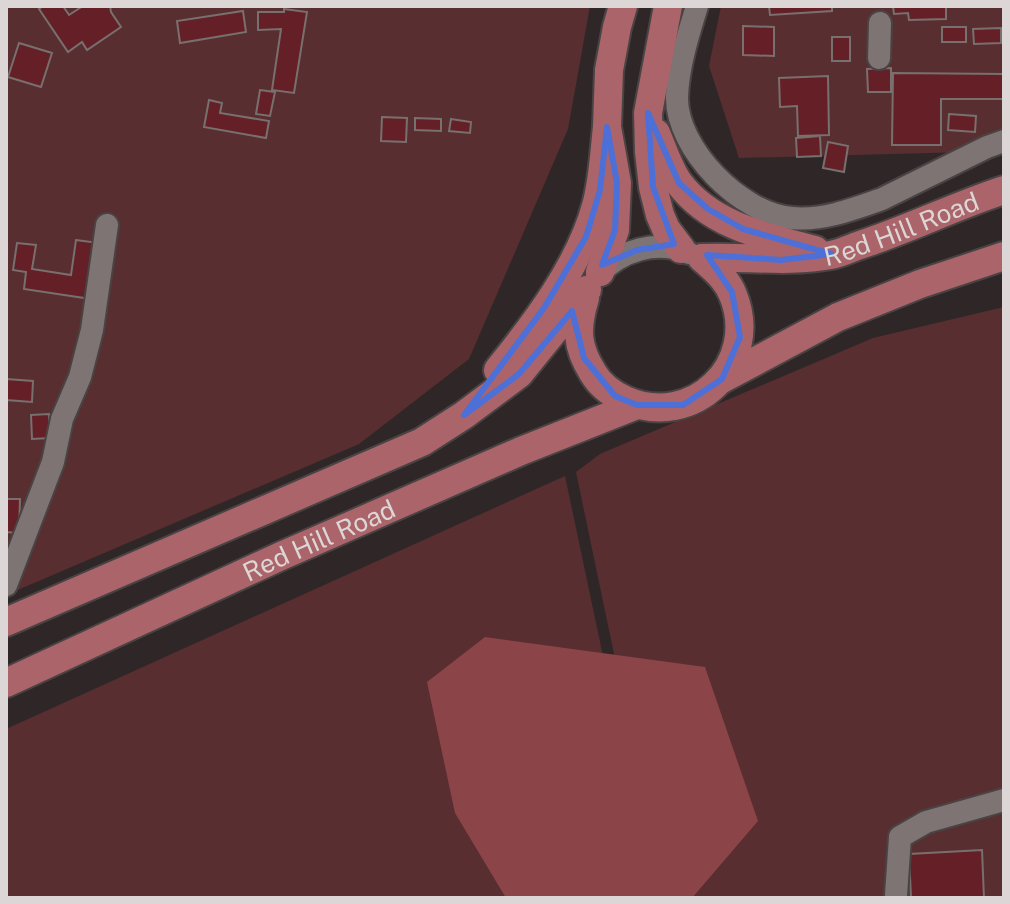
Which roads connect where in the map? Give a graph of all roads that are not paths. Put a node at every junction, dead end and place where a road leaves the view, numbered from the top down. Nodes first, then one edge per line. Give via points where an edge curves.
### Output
1 (623, 6) edge
2 (668, 6) edge
3 (697, 6) edge
4 (880, 23) dead end
5 (879, 58) dead end
6 (648, 113) junction
7 (607, 127) junction
8 (1004, 141) edge
9 (1004, 190) edge
10 (107, 225) dead end
11 (691, 254) junction
12 (831, 254) junction
13 (1004, 256) edge
14 (594, 281) junction
15 (722, 379) junction
16 (637, 405) junction
17 (464, 415) junction
18 (6, 585) edge
19 (6, 622) edge
20 (6, 683) edge
21 (1004, 800) edge
22 (896, 895) dead end

1 - 7 main road via 609,70
2 - 6 main road
3 - 8 street via 677,97 683,128 711,171 748,202 774,215 815,218 866,205
4 - 5 street
6 - 11 main road via 660,215 666,229
6 - 12 main road via 679,183 719,218
7 - 14 main road via 617,183 615,230
7 - 17 main road via 600,190 586,237 544,308
9 - 12 main road, Red Hill Road
10 - 18 street via 80,377
11 - 12 main road, Red Hill Road via 781,260
11 - 14 street via 659,247 637,250 617,258
11 - 15 main road via 719,273 739,314 740,337
13 - 15 main road via 838,317
14 - 16 main road via 580,313 584,358 615,396
14 - 17 main road, Red Hill Road via 519,374
15 - 16 main road via 683,405
16 - 20 main road, Red Hill Road via 295,550
17 - 19 main road, Red Hill Road via 386,459
21 - 22 street via 926,822 900,837

